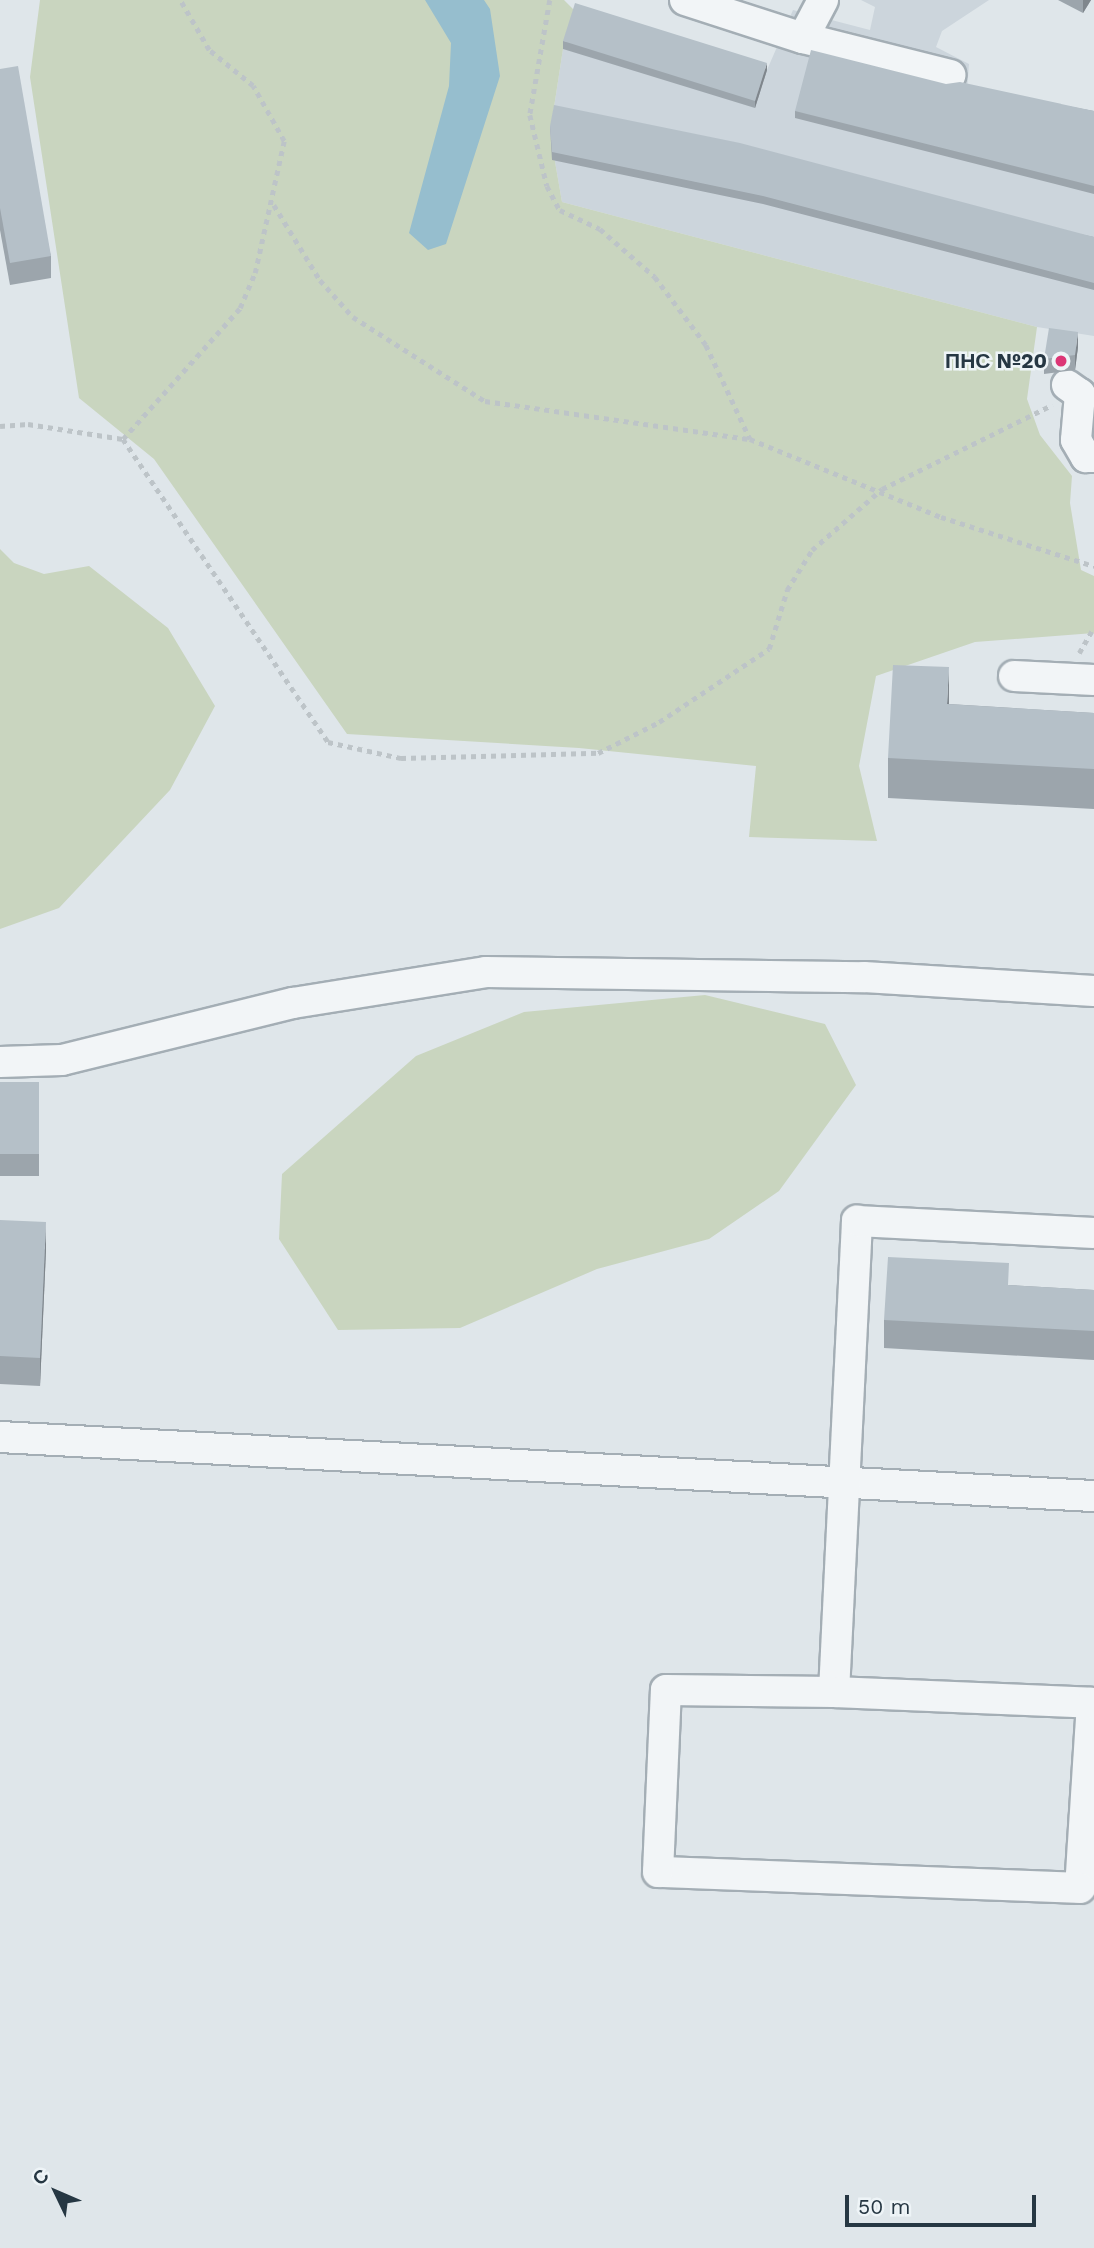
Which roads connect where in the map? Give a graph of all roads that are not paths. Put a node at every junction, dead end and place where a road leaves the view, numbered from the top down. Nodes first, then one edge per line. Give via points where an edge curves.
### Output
1 (685, 0) edge
2 (823, 0) edge
3 (803, 38) junction
4 (950, 75) dead end
5 (1073, 390) road end
6 (1094, 457) edge
7 (1014, 676) dead end
8 (1094, 680) edge
9 (1094, 991) edge
10 (0, 1062) edge
11 (1094, 1233) edge
12 (0, 1437) edge
13 (845, 1483) junction
14 (1094, 1496) edge
15 (834, 1692) junction
16 (1093, 1703) edge

1 - 3 lane
2 - 3 lane
3 - 4 lane
5 - 6 lane via 1076,440 1086,457
7 - 8 lane
9 - 10 lane via 864,977 486,972 293,1003 62,1060
11 - 13 lane via 857,1221
12 - 13 lane
13 - 14 lane
13 - 15 lane
15 - 16 lane
15 - 16 lane via 666,1690 658,1872 1080,1888

